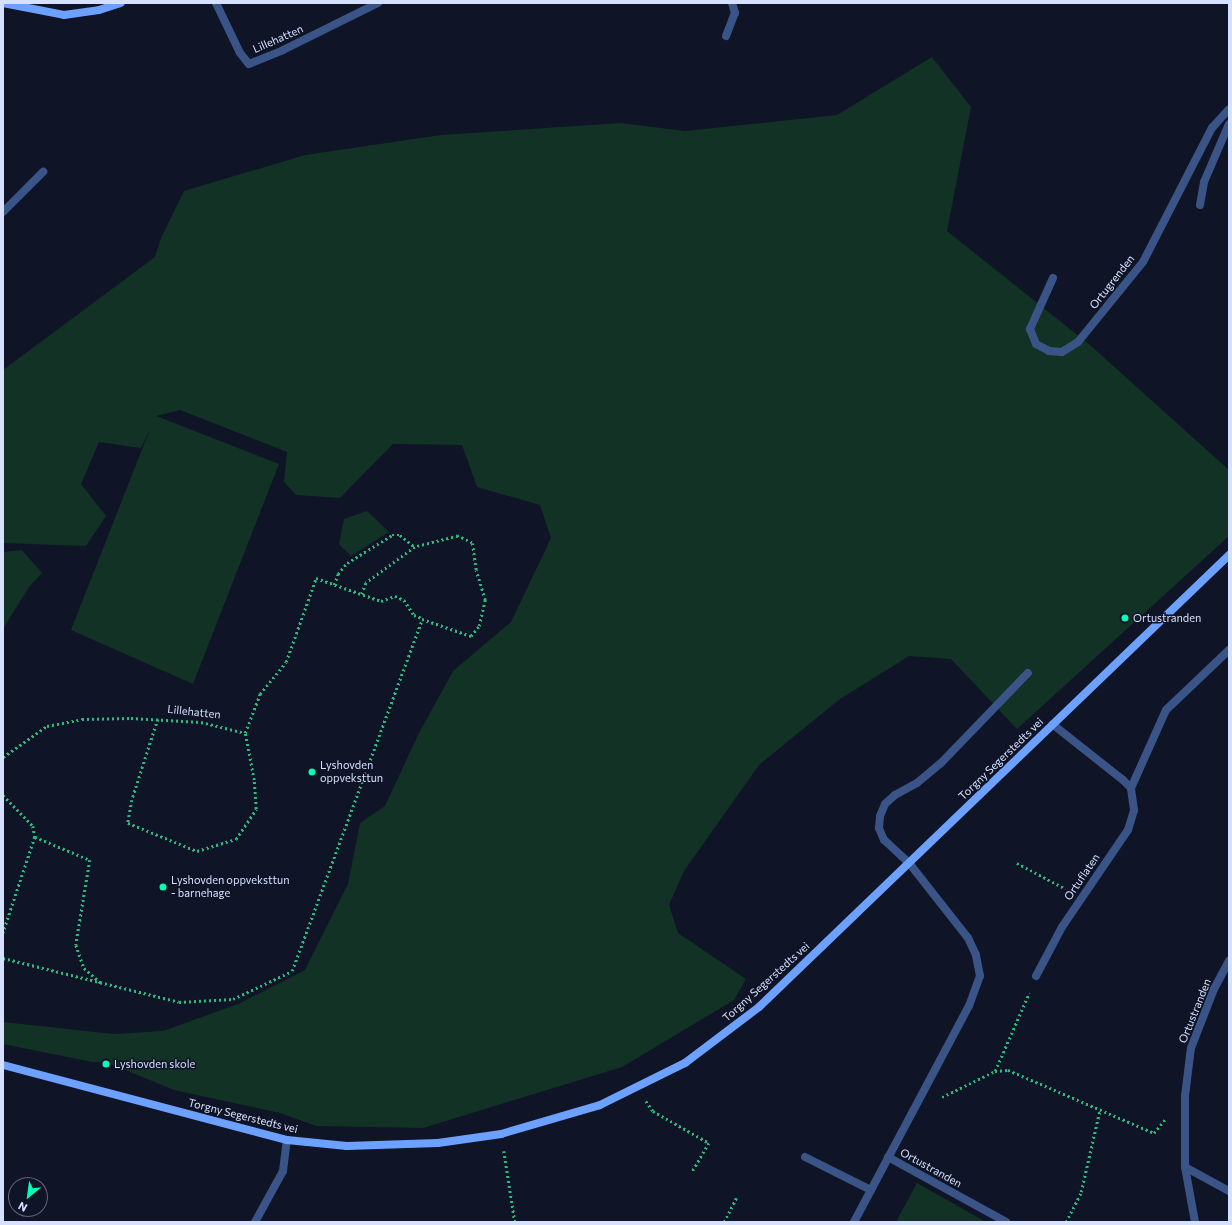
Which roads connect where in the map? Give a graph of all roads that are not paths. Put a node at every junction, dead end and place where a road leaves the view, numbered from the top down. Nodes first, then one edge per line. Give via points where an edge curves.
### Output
1 (121, 3) edge
2 (216, 3) edge
3 (378, 3) edge
4 (732, 3) edge
5 (3, 4) edge
6 (726, 36) dead end
7 (1229, 109) edge
8 (1229, 124) edge
9 (43, 172) dead end
10 (1200, 205) dead end
11 (3, 212) edge
12 (1052, 278) dead end
13 (1229, 555) edge
14 (1229, 650) edge
15 (1028, 673) dead end
16 (1052, 724) junction
17 (1130, 788) junction
18 (909, 863) junction
19 (1229, 961) edge
20 (1036, 976) road end
21 (3, 1064) edge
22 (287, 1140) junction
23 (805, 1157) dead end
24 (888, 1157) junction
25 (1185, 1168) junction
26 (871, 1190) junction
27 (1229, 1191) edge
28 (255, 1222) edge
29 (854, 1222) edge
30 (1006, 1222) edge
31 (1195, 1222) edge

1 - 5 main road via 99,10 64,15
2 - 3 street, Lillehatten via 240,53 249,64
4 - 6 street via 735,13
7 - 12 street, Ortugrenden via 1212,128 1142,262 1078,342 1062,352 1049,351 1036,344 1030,329
8 - 10 street via 1204,182
9 - 11 street
13 - 16 main road, Torgny Segerstedts vei
14 - 17 street via 1166,710
15 - 18 street via 941,763 916,784 895,795 885,804 880,816 884,840
16 - 17 street
16 - 18 main road, Torgny Segerstedts vei
17 - 20 street, Ortuflaten via 1134,810 1128,830 1062,927
18 - 22 main road, Torgny Segerstedts vei via 759,1007 685,1063 600,1105 502,1134 438,1143 347,1146
18 - 24 street via 968,938 976,955 980,976 969,1006
19 - 25 street, Ortustranden via 1214,989 1191,1048 1185,1096
21 - 22 main road, Torgny Segerstedts vei
22 - 28 street via 283,1171
23 - 26 street
24 - 26 street
24 - 30 street, Ortustranden
25 - 27 street
25 - 31 street, Ortustranden
26 - 29 street

